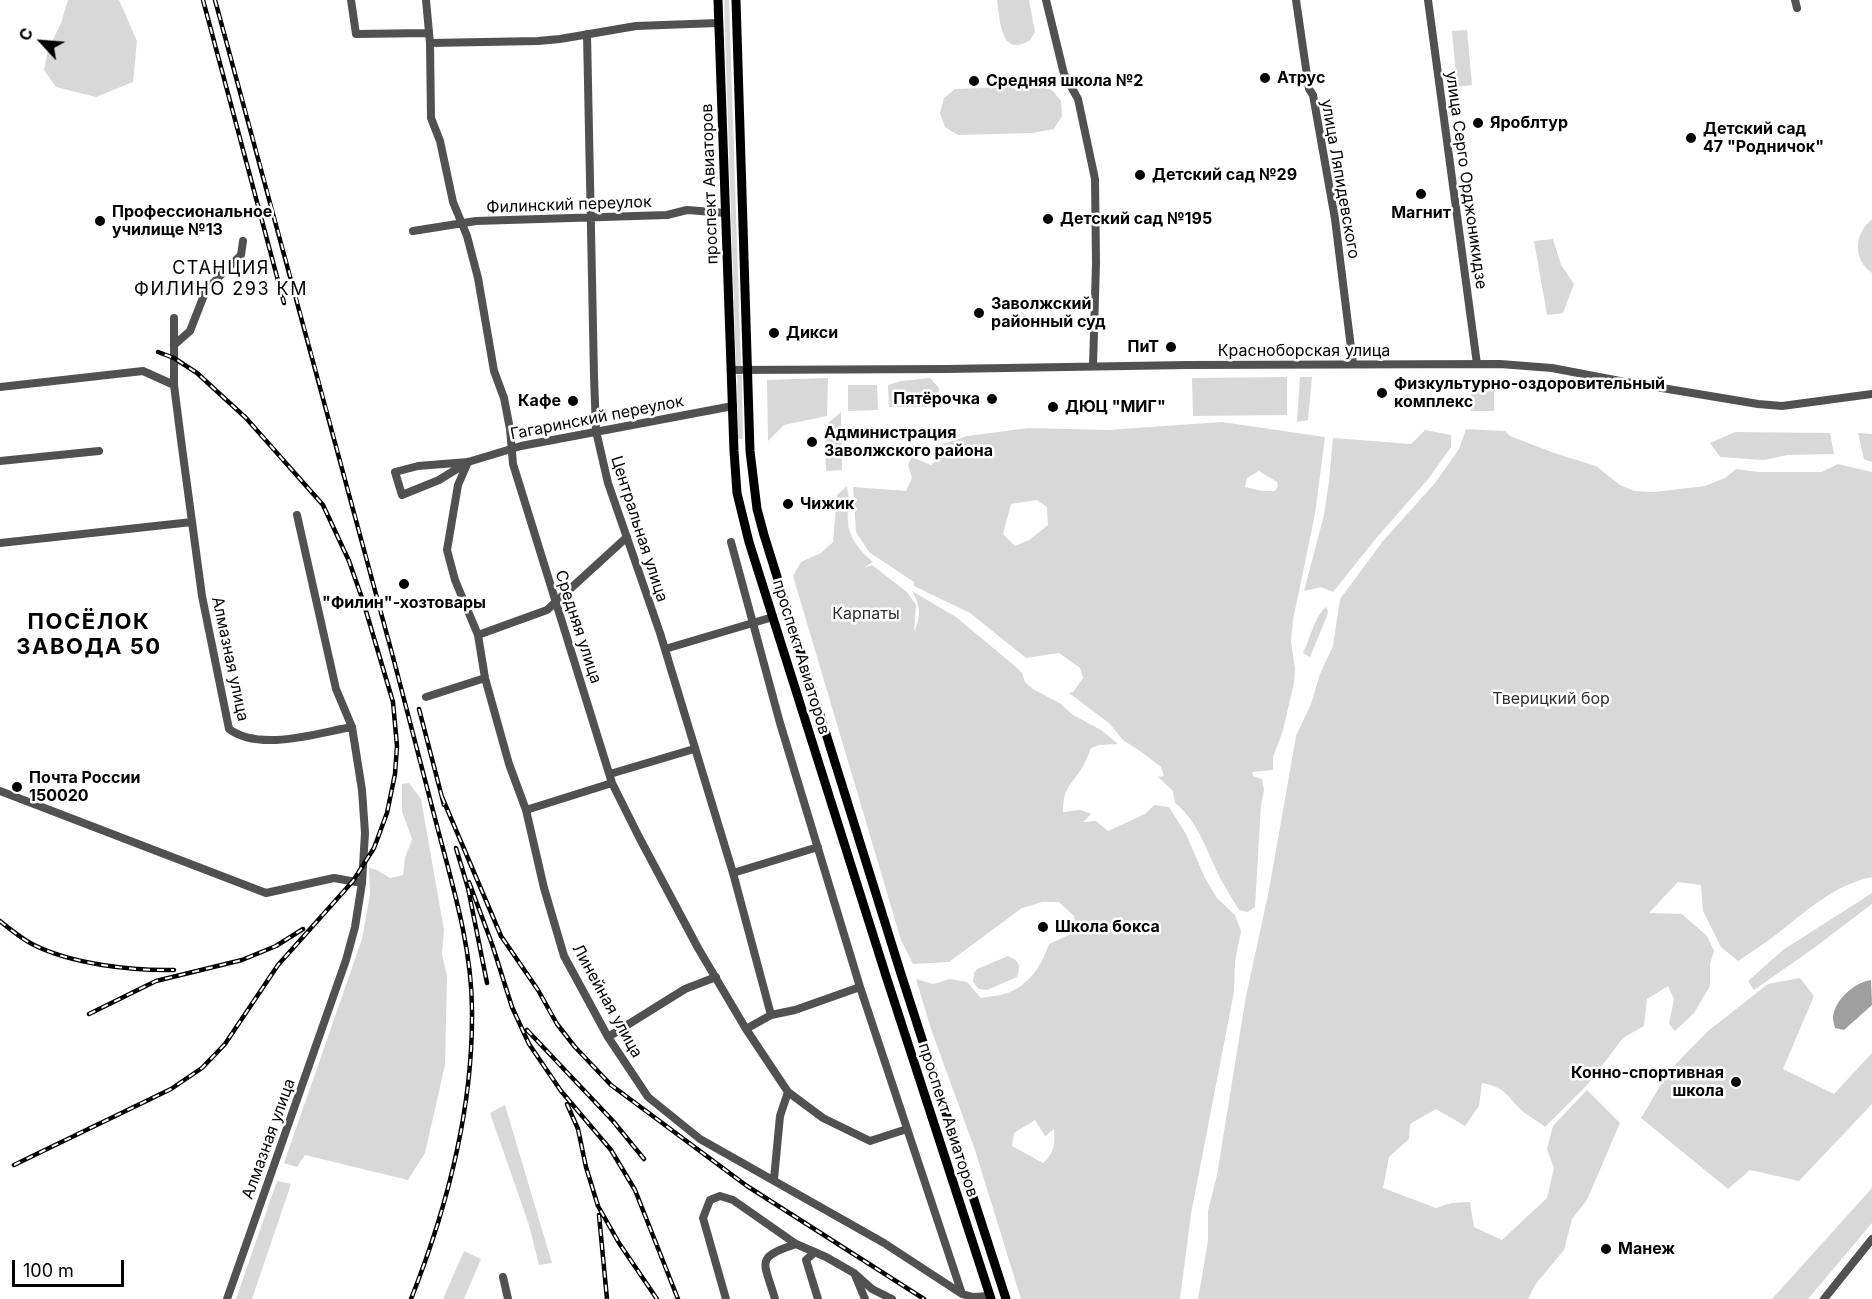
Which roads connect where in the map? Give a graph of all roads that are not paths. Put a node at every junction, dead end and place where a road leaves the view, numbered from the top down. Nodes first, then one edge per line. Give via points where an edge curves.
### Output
1 (351, 0) edge
2 (426, 0) edge
3 (718, 0) edge
4 (736, 0) edge
5 (1046, 0) edge
6 (1296, 0) edge
7 (1428, 0) edge
8 (718, 23) junction
9 (429, 33) junction
10 (587, 34) junction
11 (430, 43) junction
12 (726, 213) junction
13 (591, 218) junction
14 (462, 223) junction
15 (413, 231) dead end
16 (243, 241) dead end
17 (174, 318) dead end
18 (174, 345) junction
19 (1353, 364) junction
20 (1477, 364) junction
21 (1093, 366) junction
22 (748, 369) junction
23 (731, 370) junction
24 (174, 385) junction
25 (0, 387) edge
26 (1872, 394) edge
27 (733, 406) junction
28 (596, 431) junction
29 (511, 449) junction
30 (99, 451) dead end
31 (734, 451) junction
32 (750, 451) junction
33 (0, 462) edge
34 (468, 462) junction
35 (297, 515) dead end
36 (192, 522) junction
37 (627, 537) junction
38 (731, 542) dead end
39 (0, 543) edge
40 (556, 603) junction
41 (773, 617) junction
42 (753, 623) junction
43 (478, 635) junction
44 (665, 650) junction
45 (485, 678) junction
46 (426, 697) dead end
47 (352, 727) junction
48 (694, 749) junction
49 (610, 774) junction
50 (612, 783) junction
51 (0, 791) edge
52 (526, 810) junction
53 (818, 847) junction
54 (733, 873) junction
55 (362, 883) junction
56 (716, 977) junction
57 (860, 987) junction
58 (771, 1015) junction
59 (746, 1029) junction
60 (609, 1037) junction
61 (788, 1092) junction
62 (907, 1129) junction
63 (774, 1179) junction
64 (1872, 1239) edge
65 (796, 1244) junction
66 (815, 1252) junction
67 (854, 1273) junction
68 (503, 1277) dead end
69 (962, 1294) junction
70 (990, 1298) edge
71 (227, 1299) edge
72 (508, 1299) edge
73 (726, 1299) edge
74 (775, 1299) edge
75 (818, 1299) edge
76 (865, 1299) edge
77 (892, 1299) edge
78 (1006, 1299) edge
79 (1824, 1299) edge

1 - 9 street via 356,34
2 - 9 street, Средняя улица
3 - 8 main road, проспект Авиаторов
4 - 22 main road, проспект Авиаторов
5 - 21 street via 1064,74 1078,99 1095,179
6 - 19 street, улица Ляпидевского via 1335,219
7 - 20 street, улица Серго Орджоникидзе
8 - 10 street via 636,26
8 - 12 main road, проспект Авиаторов
9 - 11 street, Средняя улица
10 - 11 street via 538,41
10 - 13 street, Центральная улица
11 - 14 street, Средняя улица via 431,118
12 - 13 street, Филинский переулок via 687,210 666,215
12 - 23 main road, проспект Авиаторов
13 - 14 street, Филинский переулок
13 - 28 street, Центральная улица
14 - 15 street, Филинский переулок
14 - 29 street, Средняя улица via 478,278
16 - 18 street via 241,255 206,290 190,331
17 - 18 street, Алмазная улица
18 - 24 street, Алмазная улица
19 - 20 street, Красноборская улица
19 - 21 street, Красноборская улица
20 - 26 street, Красноборская улица via 1552,368 1782,406
21 - 22 street, Красноборская улица
22 - 23 street, Красноборская улица
22 - 32 main road, проспект Авиаторов
23 - 27 main road, проспект Авиаторов
24 - 25 street via 143,371
24 - 36 street, Алмазная улица
27 - 28 street, Гагаринский переулок
27 - 31 main road, проспект Авиаторов
28 - 29 street, Гагаринский переулок
28 - 37 street, Центральная улица via 608,483
29 - 34 street, Гагаринский переулок
29 - 40 street, Средняя улица
30 - 33 street
31 - 32 street
31 - 41 main road, проспект Авиаторов via 737,493
32 - 78 main road, проспект Авиаторов via 764,535
34 - 34 street, Гагаринский переулок via 395,472 402,495 439,480
34 - 43 street, Линейная улица via 458,485 447,550
35 - 47 street via 336,689
36 - 39 street
36 - 47 street, Алмазная улица via 202,596 229,729 246,738 263,740
37 - 40 street
37 - 44 street, Центральная улица
38 - 42 street
40 - 43 street via 528,618
40 - 49 street, Средняя улица
41 - 42 street
41 - 70 main road, проспект Авиаторов
42 - 44 street
42 - 53 street
43 - 45 street, Линейная улица
44 - 48 street, Центральная улица
45 - 46 street
45 - 52 street, Линейная улица
47 - 55 street, Алмазная улица via 365,819
48 - 49 street
48 - 54 street, Центральная улица
49 - 50 street, Средняя улица
50 - 52 street
50 - 56 street, Средняя улица
51 - 55 street via 266,892 334,878
52 - 60 street, Линейная улица via 564,956
53 - 54 street
53 - 57 street
54 - 58 street, Центральная улица
55 - 71 street, Алмазная улица via 346,960
56 - 59 street, Средняя улица
56 - 60 street via 685,989
57 - 58 street
57 - 62 street
58 - 59 street
59 - 61 street, Средняя улица
60 - 63 street, Линейная улица via 648,1097 700,1139
61 - 62 street, Средняя улица via 823,1118 870,1141
61 - 63 street via 780,1116
62 - 69 street
63 - 69 street, Линейная улица via 884,1242
64 - 79 street
65 - 66 street
65 - 73 street via 726,1196 710,1200 703,1218
65 - 74 street via 767,1256 765,1264
66 - 67 street
66 - 75 street via 806,1260
67 - 76 street
67 - 77 street
68 - 72 street
69 - 70 street, Линейная улица

